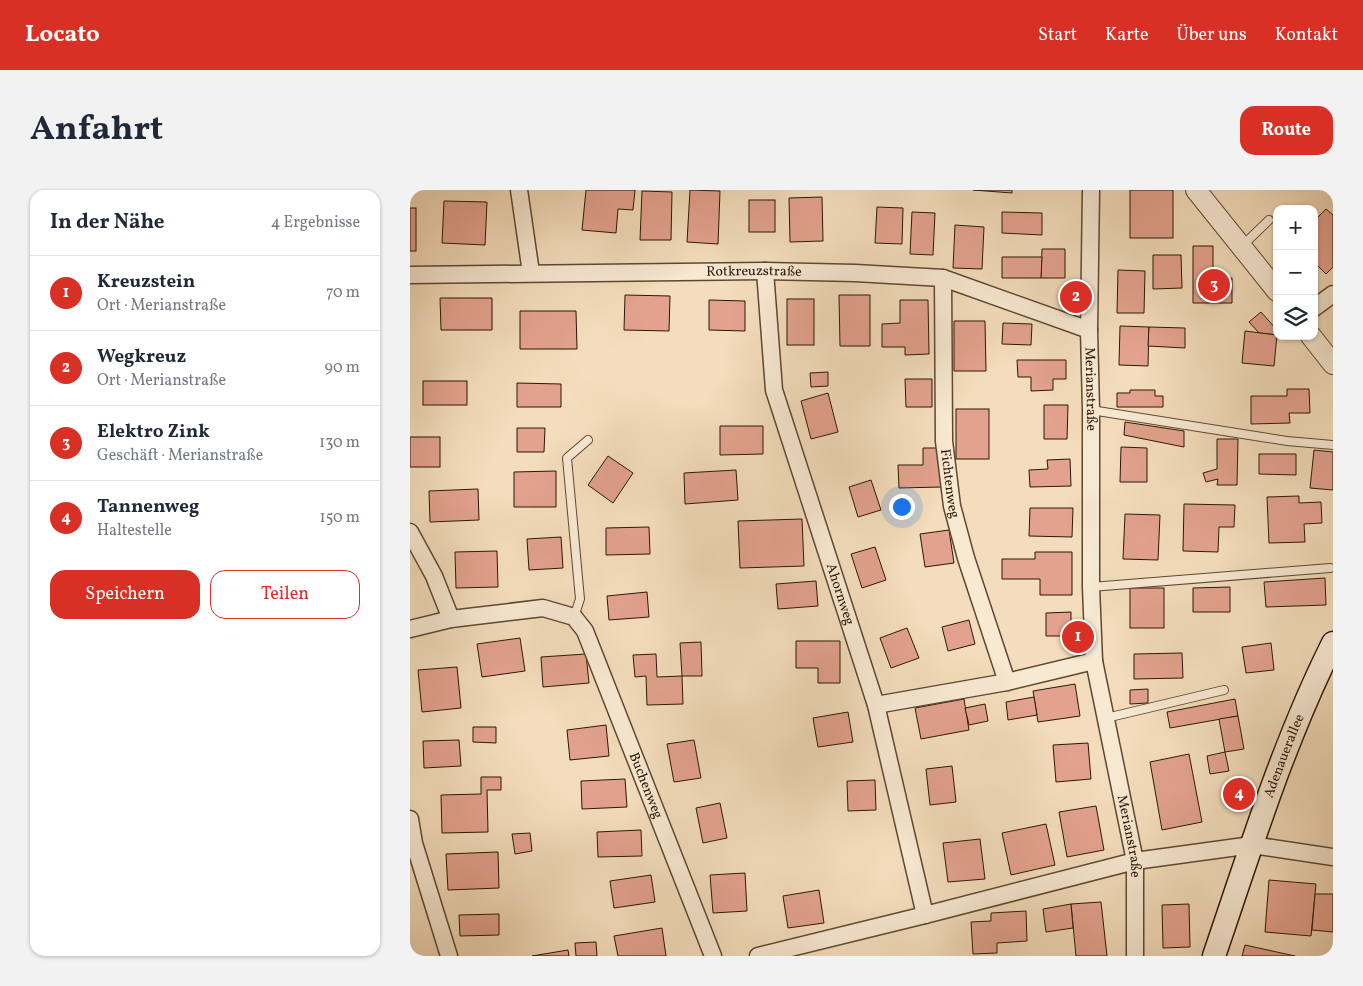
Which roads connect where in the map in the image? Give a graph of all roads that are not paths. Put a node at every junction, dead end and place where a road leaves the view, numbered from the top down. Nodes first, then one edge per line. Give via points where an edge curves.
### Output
1 (519, 190) edge
2 (1091, 190) edge
3 (1196, 190) edge
4 (1269, 220) dead end
5 (1242, 246) junction
6 (764, 272) junction
7 (531, 274) junction
8 (410, 275) edge
9 (943, 278) junction
10 (1273, 286) edge
11 (1333, 294) edge
12 (1318, 305) edge
13 (1089, 330) junction
14 (1314, 340) edge
15 (1333, 364) edge
16 (1091, 410) junction
17 (588, 440) dead end
18 (1333, 445) edge
19 (410, 532) edge
20 (1330, 568) dead end
21 (1091, 587) junction
22 (574, 617) junction
23 (451, 619) junction
24 (410, 629) edge
25 (1333, 643) edge
26 (1094, 661) junction
27 (1007, 682) junction
28 (1224, 690) dead end
29 (876, 705) junction
30 (1106, 718) junction
31 (410, 819) edge
32 (1252, 845) junction
33 (1333, 857) edge
34 (1135, 861) junction
35 (925, 915) junction
36 (449, 956) edge
37 (713, 956) edge
38 (758, 956) edge
39 (1135, 956) edge
40 (1214, 956) edge

1 - 7 street
2 - 13 street, Merianstraße
3 - 5 street
4 - 5 lane
5 - 10 street
6 - 7 street, Rotkreuzstraße
6 - 9 street, Rotkreuzstraße
6 - 29 street, Ahornweg via 774,390
7 - 8 street, Rotkreuzstraße
9 - 13 street, Rotkreuzstraße
9 - 27 street, Fichtenweg via 944,441 952,506
11 - 12 street
13 - 16 street, Merianstraße
14 - 15 street
16 - 18 lane via 1287,441
16 - 21 street, Merianstraße
17 - 22 lane via 568,458 580,598
19 - 23 street via 434,576
20 - 21 lane
21 - 26 street, Merianstraße
22 - 23 street via 543,608
22 - 37 street, Buchenweg via 585,631
23 - 24 street
25 - 32 main road, Adenauerallee via 1304,703
26 - 27 street
26 - 30 street, Merianstraße
27 - 29 street
28 - 30 lane
29 - 35 street, Ahornweg
30 - 34 street, Merianstraße
31 - 36 street via 414,843
32 - 33 street
32 - 34 street
32 - 40 main road, Adenauerallee
34 - 35 street
34 - 39 street, Merianstraße
35 - 38 street

